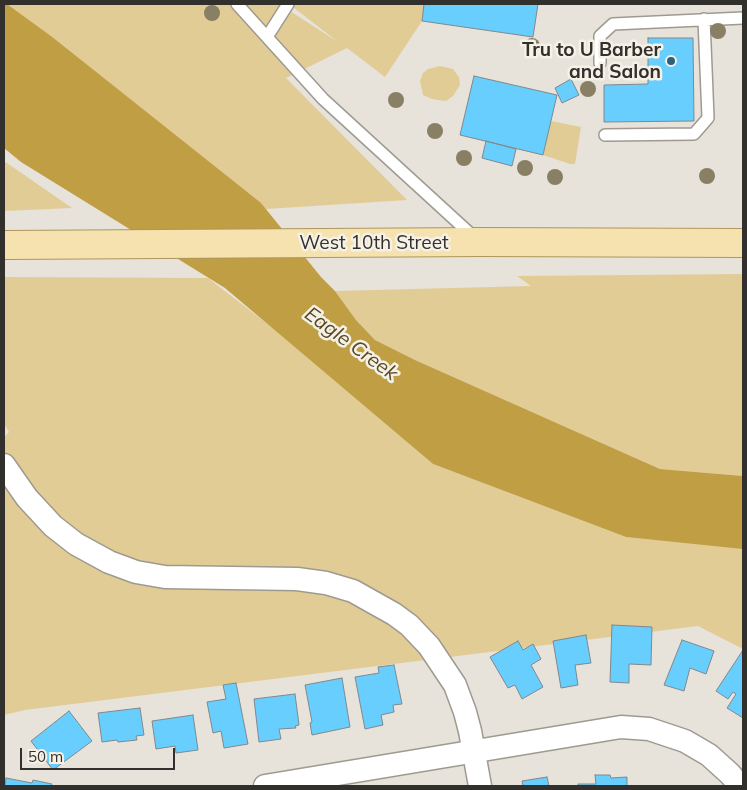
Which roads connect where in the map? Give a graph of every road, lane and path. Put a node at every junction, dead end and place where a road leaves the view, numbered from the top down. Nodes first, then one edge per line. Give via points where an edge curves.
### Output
1 (237, 4) edge
2 (288, 4) edge
3 (743, 18) edge
4 (704, 20) junction
5 (267, 37) junction
6 (600, 63) dead end
7 (605, 135) dead end
8 (480, 242) junction
9 (743, 243) edge
10 (4, 245) edge
11 (4, 465) edge
12 (474, 751) junction
13 (265, 786) edge
14 (480, 786) edge
15 (740, 786) edge

1 - 5 lane
2 - 5 lane
3 - 4 lane
4 - 6 lane via 612,24 600,36
4 - 7 lane via 708,118 694,134
5 - 8 lane via 323,99
8 - 9 main road, West 10th Street
8 - 10 main road, West 10th Street
11 - 12 street via 27,498 53,526 84,549 136,572 165,577 316,581 344,588 378,604 409,625 441,662 462,703
12 - 13 street
12 - 14 street
12 - 15 street via 611,728 640,727 668,734 693,746 709,756

